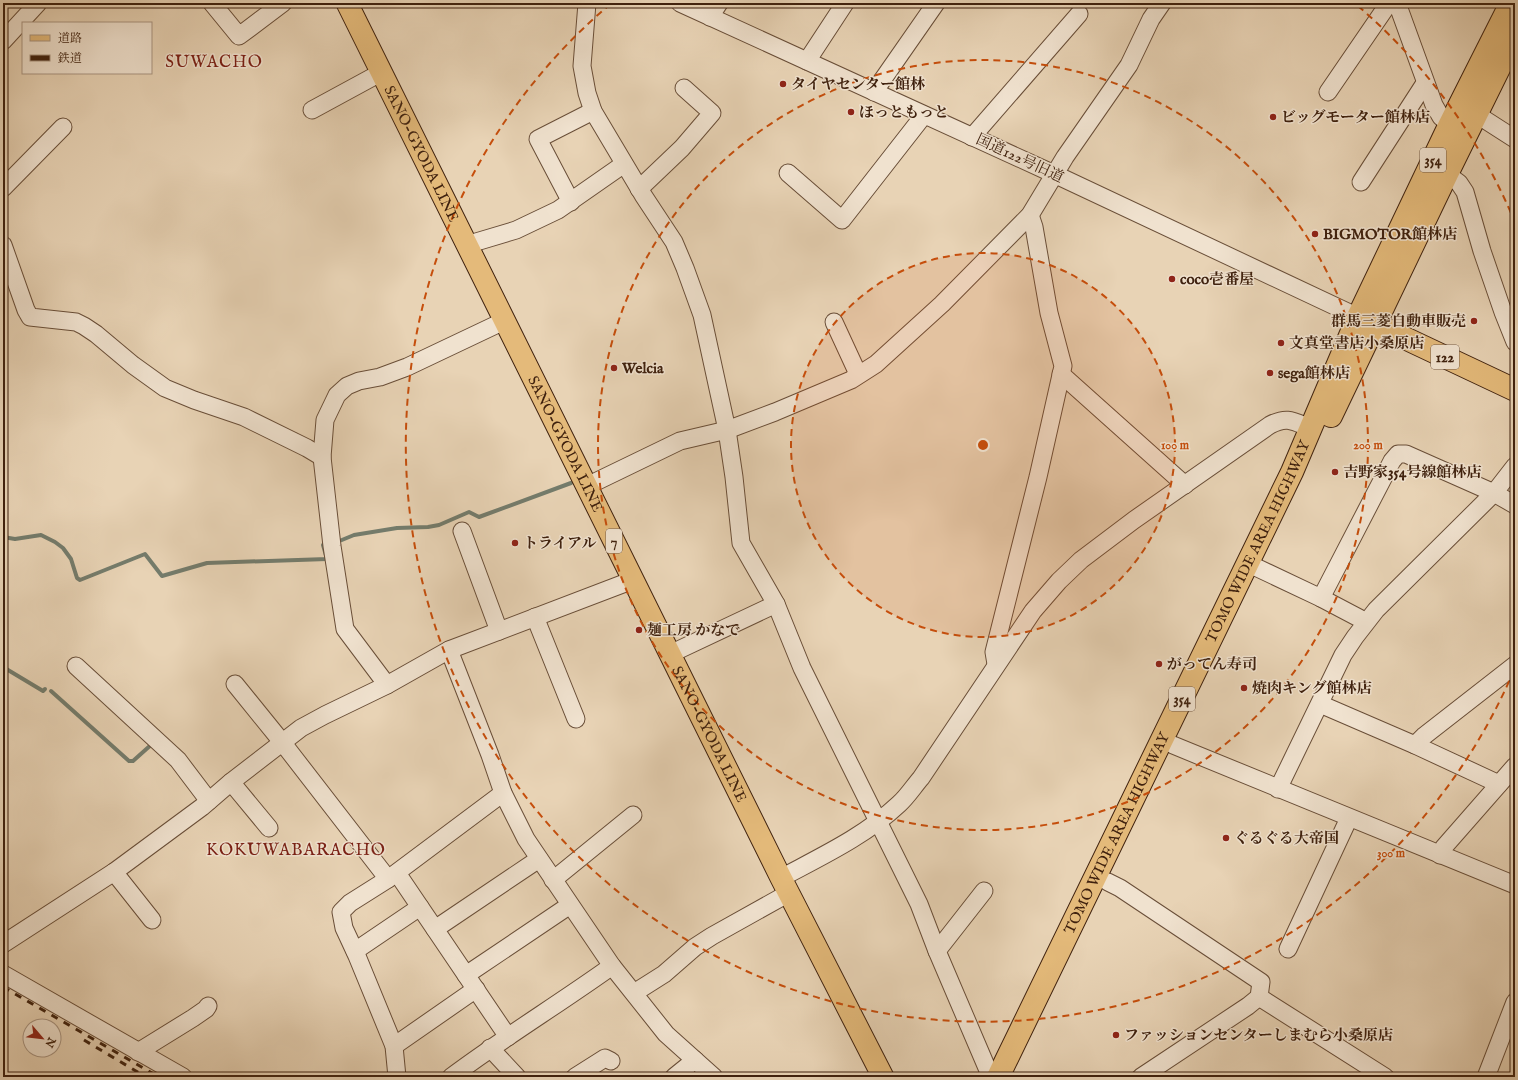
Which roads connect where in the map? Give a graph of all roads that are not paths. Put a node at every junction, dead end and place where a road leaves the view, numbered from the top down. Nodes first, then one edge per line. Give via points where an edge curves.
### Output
1 (38, 3) edge
2 (212, 3) edge
3 (283, 3) edge
4 (347, 3) edge
5 (587, 3) edge
6 (680, 3) edge
7 (845, 3) edge
8 (936, 3) edge
9 (1162, 3) edge
10 (1389, 3) edge
11 (1397, 3) edge
12 (1511, 3) edge
13 (714, 10) edge
14 (1079, 14) dead end
15 (1515, 36) edge
16 (3, 41) edge
17 (807, 61) junction
18 (382, 72) junction
19 (1425, 83) junction
20 (684, 88) dead end
21 (874, 92) junction
22 (1328, 92) dead end
23 (312, 110) dead end
24 (593, 111) junction
25 (1476, 114) junction
26 (924, 115) junction
27 (1450, 124) junction
28 (63, 127) dead end
29 (972, 137) junction
30 (1515, 139) edge
31 (624, 164) junction
32 (788, 173) dead end
33 (1054, 174) junction
34 (1447, 174) junction
35 (1360, 182) dead end
36 (3, 188) edge
37 (639, 189) junction
38 (571, 202) junction
39 (1030, 216) junction
40 (466, 245) junction
41 (3, 246) edge
42 (504, 321) junction
43 (1367, 321) junction
44 (834, 322) dead end
45 (1515, 342) edge
46 (858, 374) junction
47 (1061, 374) junction
48 (1515, 390) edge
49 (1310, 428) junction
50 (727, 430) junction
51 (322, 457) junction
52 (1515, 466) edge
53 (1185, 485) junction
54 (587, 486) junction
55 (1494, 493) junction
56 (1515, 505) edge
57 (462, 531) dead end
58 (1252, 565) junction
59 (633, 580) junction
60 (1321, 598) junction
61 (776, 604) junction
62 (535, 618) junction
63 (1366, 623) junction
64 (499, 631) junction
65 (449, 650) junction
66 (670, 654) junction
67 (996, 664) junction
68 (1515, 665) edge
69 (76, 666) dead end
70 (235, 684) dead end
71 (387, 685) junction
72 (1320, 704) junction
73 (576, 719) dead end
74 (282, 742) junction
75 (1173, 745) junction
76 (1415, 745) junction
77 (1515, 766) edge
78 (231, 782) junction
79 (1499, 784) junction
80 (1278, 789) junction
81 (503, 793) junction
82 (208, 801) junction
83 (633, 815) dead end
84 (1349, 818) junction
85 (879, 821) junction
86 (269, 828) dead end
87 (1440, 855) junction
88 (540, 859) junction
89 (114, 872) junction
90 (392, 876) junction
91 (553, 880) junction
92 (1108, 882) junction
93 (785, 885) junction
94 (1515, 885) edge
95 (984, 892) dead end
96 (570, 905) junction
97 (420, 908) junction
98 (152, 920) dead end
99 (435, 929) junction
100 (3, 944) edge
101 (1288, 949) dead end
102 (355, 951) junction
103 (937, 951) junction
104 (612, 966) junction
105 (3, 974) edge
106 (466, 975) junction
107 (476, 989) junction
108 (634, 994) junction
109 (1259, 997) junction
110 (1515, 1002) edge
111 (208, 1006) dead end
112 (1511, 1024) edge
113 (508, 1036) junction
114 (394, 1046) junction
115 (490, 1048) junction
116 (138, 1052) junction
117 (695, 1060) junction
118 (611, 1061) dead end
119 (183, 1077) edge
120 (397, 1077) edge
121 (451, 1077) edge
122 (517, 1077) edge
123 (575, 1077) edge
124 (674, 1077) edge
125 (714, 1077) edge
126 (883, 1077) edge
127 (994, 1077) edge
128 (998, 1077) edge
129 (1014, 1077) edge
130 (1141, 1077) edge
131 (1385, 1077) edge
132 (1486, 1077) edge

1 - 16 street
2 - 3 street via 239,36
4 - 18 main road, SANO-GYODA LINE / 7
5 - 24 street via 582,66
6 - 13 street, 国道122号旧道
7 - 17 street
8 - 21 street
9 - 33 street via 1151,19 1130,65
10 - 22 street
11 - 19 street
12 - 27 highway, TOMO WIDE AREA HIGHWAY / 354
13 - 17 street, 国道122号旧道
14 - 29 street
15 - 25 highway, TOMO WIDE AREA HIGHWAY / 354
17 - 21 street, 国道122号旧道
18 - 23 street
18 - 40 main road, SANO-GYODA LINE / 7
19 - 27 street via 1441,117
19 - 35 street
20 - 37 street via 712,113 682,148
21 - 26 street, 国道122号旧道
24 - 31 street
24 - 38 street via 538,139
25 - 30 street
25 - 34 highway, TOMO WIDE AREA HIGHWAY / 354
26 - 29 street, 国道122号旧道
26 - 32 street via 842,220
27 - 43 highway, TOMO WIDE AREA HIGHWAY / 354
28 - 36 street
29 - 33 street, 国道122号旧道
31 - 37 street
31 - 38 street
33 - 39 street
33 - 43 street, 国道122号旧道
34 - 43 highway, TOMO WIDE AREA HIGHWAY / 354
34 - 45 street via 1459,183 1465,192 1482,251
37 - 50 street via 674,242 685,268 702,315
38 - 40 street via 516,230
39 - 46 street via 942,304 876,364
39 - 47 street via 1034,226 1049,313 1063,366
40 - 42 main road, SANO-GYODA LINE / 7
41 - 51 street via 30,317 76,322 96,334 133,366 165,388 244,417
42 - 51 street via 407,367 380,378 359,381 347,386 337,395 325,420
42 - 54 main road, SANO-GYODA LINE / 7
43 - 48 highway, 122
43 - 49 highway, TOMO WIDE AREA HIGHWAY / 354
43 - 58 highway, TOMO WIDE AREA HIGHWAY / 354
44 - 46 street
46 - 50 street via 837,386
47 - 53 street
47 - 67 street via 994,652
49 - 53 street via 1290,420 1280,420
49 - 58 highway, TOMO WIDE AREA HIGHWAY / 354
50 - 54 street via 680,440
50 - 61 street via 741,543
51 - 71 street via 345,629
52 - 55 street
53 - 67 street via 1081,560 1033,611
54 - 59 main road, SANO-GYODA LINE / 7
55 - 56 street
55 - 60 street via 1406,454 1398,454
55 - 63 street
57 - 64 street
58 - 60 street
58 - 75 highway, TOMO WIDE AREA HIGHWAY / 354
58 - 128 highway, TOMO WIDE AREA HIGHWAY / 354
59 - 62 street
59 - 66 main road, SANO-GYODA LINE / 7
60 - 63 street
61 - 66 street
61 - 85 street via 802,668
62 - 64 street
62 - 73 street
63 - 72 street via 1342,655
64 - 65 street
65 - 71 street
65 - 81 street
66 - 93 main road, SANO-GYODA LINE / 7
67 - 85 street via 920,778 900,803
68 - 76 street
69 - 82 street via 178,760
70 - 74 street
71 - 74 street via 301,728
72 - 76 street
72 - 80 street
74 - 78 street
74 - 90 street
75 - 80 street
75 - 92 highway, TOMO WIDE AREA HIGHWAY / 354
76 - 79 street
77 - 79 street
78 - 82 street
78 - 86 street
79 - 87 street via 1444,847
80 - 84 street
81 - 88 street via 526,839
81 - 90 street
82 - 89 street
83 - 91 street
84 - 87 street
84 - 101 street
85 - 93 street
85 - 103 street via 919,904
87 - 94 street
88 - 91 street
88 - 99 street
89 - 98 street
89 - 100 street
90 - 97 street
90 - 102 street via 350,903 341,912 344,928
91 - 96 street
92 - 109 street via 1261,982
92 - 129 highway, TOMO WIDE AREA HIGHWAY / 354
93 - 108 street via 706,939 664,974
93 - 126 main road, SANO-GYODA LINE / 7
95 - 103 street
96 - 104 street
96 - 106 street
97 - 99 street
97 - 102 street
99 - 106 street
102 - 114 street
103 - 127 street via 987,1068
104 - 108 street
104 - 113 street
105 - 116 street
106 - 107 street
107 - 113 street
107 - 114 street
108 - 117 street via 666,1034
109 - 130 street
109 - 131 street
110 - 112 street
111 - 116 street
112 - 132 street
113 - 115 street
114 - 120 street
115 - 121 street
115 - 122 street
116 - 119 street
117 - 124 street
117 - 125 street
118 - 123 street via 605,1058

